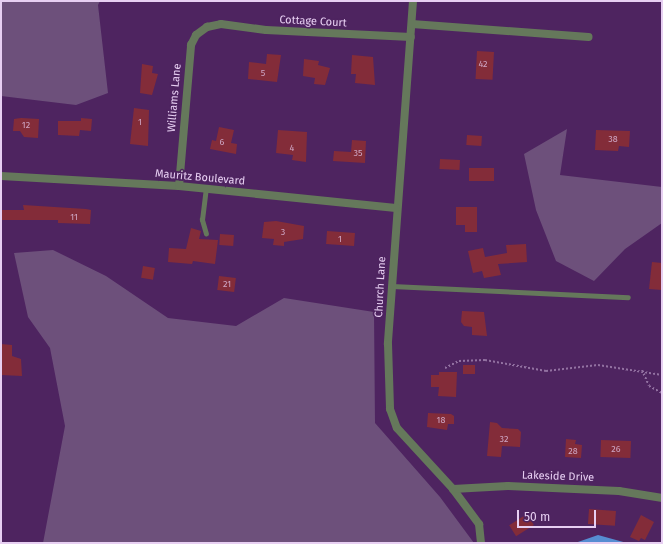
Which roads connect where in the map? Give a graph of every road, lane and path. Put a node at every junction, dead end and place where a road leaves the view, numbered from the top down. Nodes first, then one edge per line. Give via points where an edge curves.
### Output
1 (413, 1) edge
2 (412, 24) junction
3 (215, 25) joint
4 (411, 37) junction
5 (589, 37) dead end
6 (1, 176) edge
7 (179, 186) junction
8 (206, 189) junction
9 (396, 208) junction
10 (206, 234) dead end
11 (392, 286) junction
12 (628, 297) dead end
13 (445, 368) dead end
14 (642, 370) junction
15 (662, 374) edge
16 (662, 393) edge
17 (453, 489) junction
18 (662, 498) edge
19 (481, 543) edge

1 - 2 street, Church Lane
2 - 4 street, Church Lane
2 - 5 street
3 - 4 street, Cottage Court
3 - 7 street, Williams Lane via 196,35 191,46
4 - 9 street, Church Lane
6 - 7 street, Mauritz Boulevard
7 - 8 street, Mauritz Boulevard
8 - 9 street, Mauritz Boulevard
8 - 10 lane via 202,220
9 - 11 street, Church Lane
11 - 12 lane
11 - 17 street, Church Lane via 388,344 390,410 397,428
13 - 14 path via 458,361 485,360 546,371 598,365
14 - 15 path
14 - 16 path via 649,386
17 - 18 street, Lakeside Drive via 508,486 619,491
17 - 19 street, Church Lane via 479,524

